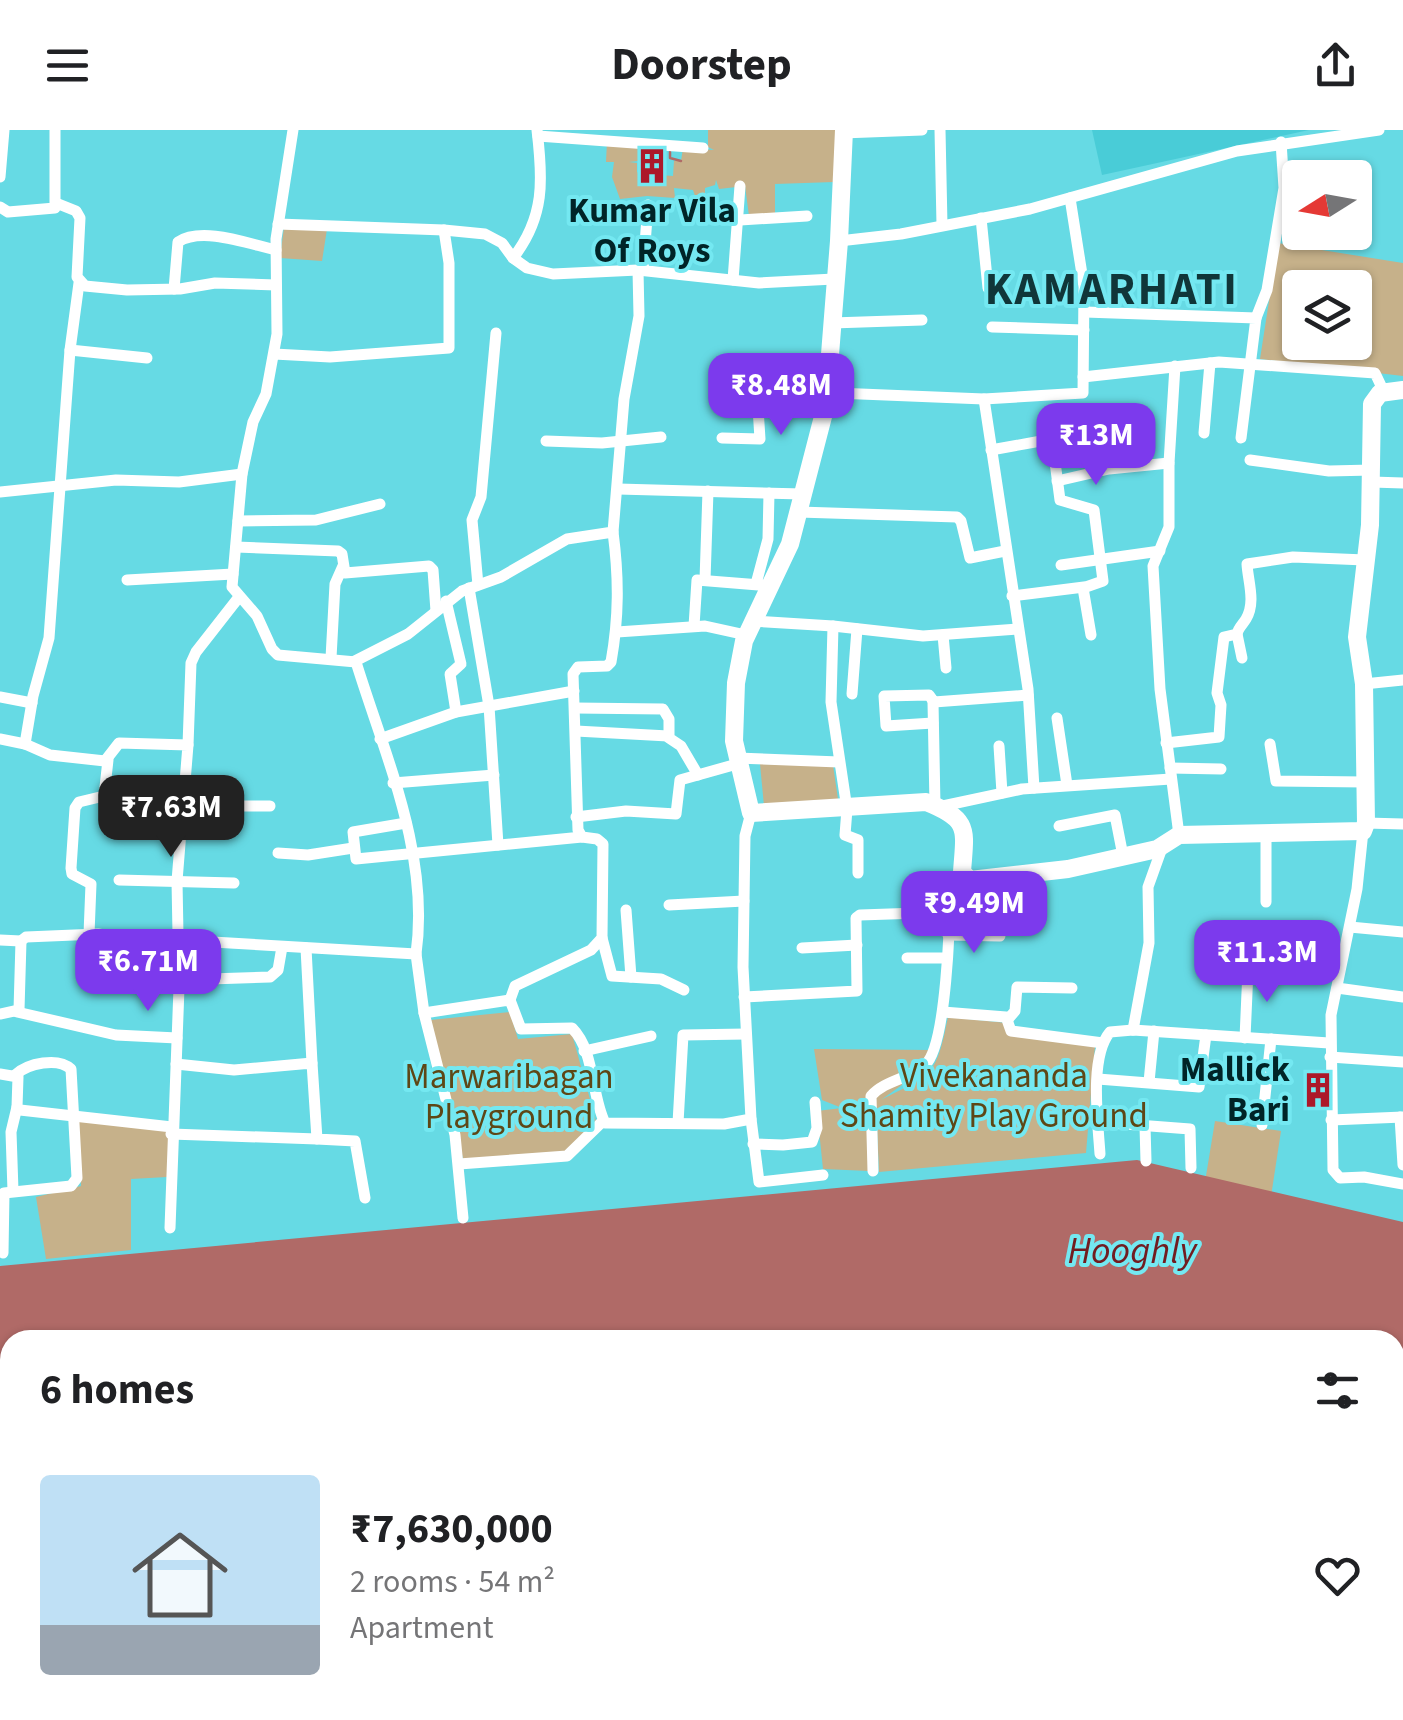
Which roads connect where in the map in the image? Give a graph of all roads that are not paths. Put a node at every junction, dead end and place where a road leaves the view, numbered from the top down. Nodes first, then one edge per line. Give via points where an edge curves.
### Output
1 (4, 130) edge
2 (55, 130) edge
3 (293, 130) edge
4 (922, 130) edge
5 (940, 130) edge
6 (1379, 130) edge
7 (843, 131) edge
8 (538, 133) edge
9 (646, 137) edge
10 (1280, 142) junction
11 (703, 148) dead end
12 (0, 177) edge
13 (740, 186) dead end
14 (1070, 198) junction
15 (56, 204) junction
16 (648, 205) dead end
17 (0, 207) edge
18 (807, 216) dead end
19 (981, 218) junction
20 (740, 220) junction
21 (278, 224) junction
22 (942, 225) junction
23 (444, 230) junction
24 (839, 241) junction
25 (276, 250) junction
26 (513, 258) junction
27 (641, 270) junction
28 (834, 279) junction
29 (733, 280) junction
30 (80, 283) junction
31 (276, 285) junction
32 (174, 288) junction
33 (988, 288) dead end
34 (1084, 312) junction
35 (1256, 318) junction
36 (922, 320) dead end
37 (832, 323) junction
38 (992, 327) dead end
39 (1084, 330) junction
40 (496, 332) dead end
41 (70, 350) junction
42 (274, 354) junction
43 (147, 358) dead end
44 (1210, 363) junction
45 (1252, 364) junction
46 (1176, 366) junction
47 (1084, 377) junction
48 (1393, 391) edge
49 (828, 394) junction
50 (984, 399) junction
51 (1204, 433) dead end
52 (662, 437) dead end
53 (722, 438) dead end
54 (1241, 438) dead end
55 (546, 441) dead end
56 (619, 442) junction
57 (992, 450) junction
58 (1250, 460) dead end
59 (1169, 462) junction
60 (242, 474) junction
61 (1372, 476) junction
62 (1057, 482) junction
63 (1403, 483) edge
64 (60, 485) junction
65 (618, 489) junction
66 (708, 491) junction
67 (0, 492) edge
68 (769, 493) junction
69 (801, 503) junction
70 (380, 504) dead end
71 (238, 521) junction
72 (613, 532) junction
73 (236, 547) junction
74 (1160, 551) junction
75 (1005, 552) junction
76 (1100, 559) junction
77 (1365, 560) junction
78 (1061, 565) dead end
79 (343, 566) junction
80 (234, 574) junction
81 (127, 580) dead end
82 (705, 580) junction
83 (764, 585) junction
84 (474, 586) junction
85 (1084, 586) junction
86 (1012, 596) junction
87 (238, 597) junction
88 (446, 601) junction
89 (436, 611) junction
90 (694, 626) junction
91 (833, 626) junction
92 (749, 628) junction
93 (857, 629) junction
94 (1018, 629) junction
95 (616, 632) junction
96 (1237, 634) junction
97 (942, 635) junction
98 (1091, 636) dead end
99 (330, 658) junction
100 (1242, 658) dead end
101 (355, 661) junction
102 (946, 668) dead end
103 (1403, 680) edge
104 (1364, 684) junction
105 (574, 691) junction
106 (852, 694) dead end
107 (1028, 694) junction
108 (0, 697) edge
109 (932, 702) junction
110 (32, 704) junction
111 (489, 706) junction
112 (575, 708) junction
113 (456, 712) junction
114 (1057, 718) dead end
115 (933, 723) junction
116 (576, 731) junction
117 (668, 736) junction
118 (380, 739) junction
119 (0, 740) edge
120 (1166, 743) junction
121 (25, 744) junction
122 (1270, 744) dead end
123 (188, 745) junction
124 (999, 746) dead end
125 (108, 760) junction
126 (737, 761) junction
127 (838, 762) junction
128 (1221, 768) dead end
129 (494, 774) junction
130 (1170, 774) junction
131 (698, 775) junction
132 (185, 782) junction
133 (231, 782) dead end
134 (393, 782) junction
135 (1365, 782) junction
136 (1067, 785) junction
137 (1034, 788) junction
138 (1002, 794) junction
139 (184, 806) junction
140 (270, 806) dead end
141 (936, 806) junction
142 (847, 809) junction
143 (751, 812) junction
144 (576, 816) junction
145 (406, 823) junction
146 (1403, 824) edge
147 (1059, 826) dead end
148 (1365, 827) junction
149 (1266, 833) junction
150 (1179, 835) junction
151 (582, 837) junction
152 (498, 845) junction
153 (1162, 847) junction
154 (353, 848) junction
155 (278, 853) dead end
156 (414, 856) junction
157 (1123, 856) junction
158 (858, 873) dead end
159 (119, 880) dead end
160 (968, 880) junction
161 (178, 881) junction
162 (234, 883) dead end
163 (744, 902) junction
164 (1266, 902) dead end
165 (669, 904) dead end
166 (626, 910) dead end
167 (1350, 926) junction
168 (1403, 932) edge
169 (948, 933) junction
170 (88, 934) junction
171 (1000, 936) dead end
172 (602, 938) junction
173 (0, 940) edge
174 (178, 940) junction
175 (21, 941) junction
176 (151, 942) dead end
177 (857, 944) junction
178 (282, 947) junction
179 (306, 948) junction
180 (802, 948) dead end
181 (416, 954) junction
182 (908, 958) dead end
183 (946, 958) junction
184 (1248, 970) dead end
185 (632, 978) junction
186 (179, 980) junction
187 (1072, 988) dead end
188 (1337, 988) junction
189 (684, 990) dead end
190 (744, 997) junction
191 (1403, 998) edge
192 (510, 1000) junction
193 (17, 1012) junction
194 (943, 1012) junction
195 (424, 1013) junction
196 (0, 1014) edge
197 (1009, 1018) junction
198 (1133, 1030) junction
199 (1154, 1031) junction
200 (746, 1034) junction
201 (1206, 1035) junction
202 (651, 1036) dead end
203 (177, 1038) junction
204 (1245, 1038) junction
205 (1271, 1039) junction
206 (1102, 1043) junction
207 (1329, 1043) junction
208 (584, 1051) junction
209 (1330, 1057) junction
210 (1403, 1062) edge
211 (312, 1063) junction
212 (176, 1064) junction
213 (0, 1074) edge
214 (16, 1075) junction
215 (1098, 1078) junction
216 (1148, 1082) junction
217 (816, 1102) dead end
218 (18, 1107) junction
219 (1401, 1117) edge
220 (74, 1118) junction
221 (751, 1119) junction
222 (603, 1120) junction
223 (1331, 1120) junction
224 (1098, 1122) junction
225 (678, 1123) junction
226 (1262, 1125) dead end
227 (1145, 1126) junction
228 (172, 1131) junction
229 (318, 1139) junction
230 (754, 1144) junction
231 (1100, 1154) dead end
232 (1146, 1161) dead end
233 (459, 1164) junction
234 (1403, 1165) edge
235 (1192, 1168) dead end
236 (873, 1171) dead end
237 (823, 1175) dead end
238 (1403, 1184) edge
239 (13, 1190) junction
240 (365, 1198) dead end
241 (463, 1218) dead end
242 (170, 1228) dead end
243 (4, 1253) dead end

1 - 12 street
2 - 15 street
3 - 21 street
4 - 7 street
5 - 22 street
6 - 10 street
7 - 24 street
8 - 9 street
8 - 26 street via 538,216
9 - 11 street
10 - 14 street
10 - 35 street via 1284,188
13 - 20 street
14 - 19 street
14 - 34 street
15 - 17 street via 52,210
15 - 30 street via 80,218
16 - 27 street
18 - 20 street
19 - 22 street
19 - 33 street
20 - 29 street
21 - 23 street
21 - 25 street
22 - 24 street
23 - 26 street via 494,238
23 - 42 street via 449,348
24 - 28 street
25 - 31 street
25 - 32 street via 187,237 178,242
26 - 27 street via 553,274
27 - 29 street
27 - 56 street
28 - 29 street
28 - 37 street
30 - 32 street
30 - 41 street
31 - 32 street
31 - 42 street
34 - 35 street
34 - 39 street
35 - 45 street
36 - 37 street
37 - 49 street
38 - 39 street
39 - 47 street
40 - 84 street via 481,497 472,520
41 - 43 street
41 - 64 street
42 - 60 street
44 - 45 street
44 - 46 street
44 - 51 street
45 - 48 street via 1375,373
45 - 54 street
46 - 47 street
46 - 59 street
47 - 50 street via 1082,394
48 - 61 street via 1372,400
49 - 50 street
49 - 53 street via 760,390 760,440
49 - 69 street
50 - 57 street
52 - 56 street
55 - 56 street
56 - 65 street
57 - 62 street via 1052,439
57 - 75 street
58 - 61 street
59 - 62 street
59 - 74 street via 1168,526
60 - 64 street
60 - 71 street
61 - 63 street
61 - 77 street
62 - 76 street via 1062,502 1094,510
64 - 67 street
64 - 110 street via 49,638
65 - 66 street
65 - 72 street
66 - 68 street
66 - 82 street
68 - 69 street
68 - 83 street
69 - 75 street via 957,518 970,558
69 - 83 street via 790,544
70 - 71 street via 320,520
71 - 73 street
72 - 84 street via 564,541
72 - 95 street
73 - 79 street via 338,551
73 - 80 street
74 - 76 street
74 - 120 street via 1153,566
75 - 86 street
76 - 78 street
76 - 85 street via 1103,583
77 - 96 street via 1248,563 1250,607
77 - 104 street via 1357,637
79 - 89 street via 346,573 432,568
79 - 99 street via 335,584
80 - 81 street
80 - 87 street
82 - 83 street
82 - 90 street via 696,581
83 - 92 street
84 - 88 street
84 - 111 street
85 - 86 street
85 - 98 street
86 - 94 street
87 - 99 street via 258,616 278,655
87 - 123 street via 191,663
88 - 89 street
88 - 113 street via 461,664 450,674
89 - 101 street via 399,640
90 - 92 street
90 - 95 street
91 - 92 street
91 - 93 street
91 - 127 street
92 - 126 street via 734,697
93 - 97 street
93 - 106 street
94 - 97 street
94 - 107 street
95 - 105 street via 610,664 576,668
96 - 100 street
96 - 120 street via 1224,636 1219,738
97 - 102 street
99 - 101 street
101 - 118 street
103 - 104 street
104 - 135 street
105 - 111 street
105 - 112 street
107 - 109 street
107 - 137 street
108 - 110 street
109 - 115 street
109 - 115 street via 930,695 886,695 885,724
110 - 121 street
111 - 113 street
111 - 129 street
112 - 116 street
112 - 117 street via 660,708 669,719
113 - 118 street
114 - 136 street
115 - 141 street
116 - 117 street
116 - 144 street
117 - 131 street
118 - 134 street
119 - 121 street
120 - 130 street
121 - 125 street via 50,755
122 - 135 street via 1276,782
123 - 125 street via 120,743
123 - 132 street
124 - 138 street
125 - 170 street via 104,796 75,808 71,868 91,884
126 - 127 street
126 - 131 street
126 - 143 street
127 - 142 street
128 - 130 street
129 - 134 street
129 - 152 street
130 - 136 street
130 - 150 street
131 - 144 street via 678,781 676,814
132 - 133 street
132 - 139 street
134 - 145 street
135 - 148 street
136 - 137 street
137 - 138 street
138 - 141 street
139 - 140 street
139 - 161 street
141 - 142 street
141 - 160 street via 964,829 962,872
142 - 143 street
142 - 158 street via 845,835 858,840
143 - 163 street
144 - 151 street
145 - 154 street via 354,831
145 - 156 street
146 - 148 street
147 - 157 street via 1114,815
148 - 149 street
148 - 167 street
149 - 150 street
149 - 164 street
150 - 153 street
151 - 152 street
151 - 172 street via 603,844
152 - 156 street
153 - 157 street
153 - 198 street via 1148,887 1149,943
154 - 155 street
154 - 156 street via 360,861
156 - 181 street
157 - 160 street
159 - 161 street
160 - 169 street via 950,887
161 - 162 street
161 - 174 street
163 - 165 street
163 - 190 street
166 - 185 street
167 - 168 street
167 - 188 street
169 - 171 street
169 - 177 street via 921,928 920,913 860,915
169 - 183 street
170 - 175 street
170 - 176 street
172 - 185 street via 612,976
172 - 192 street via 591,950 514,987
173 - 175 street
174 - 178 street
174 - 186 street
175 - 193 street
177 - 180 street
177 - 190 street via 855,992
178 - 179 street
178 - 186 street via 270,977
179 - 181 street
179 - 211 street
181 - 195 street
182 - 183 street
183 - 194 street
184 - 204 street
185 - 189 street
186 - 203 street
187 - 197 street via 1017,987
188 - 191 street
188 - 207 street
190 - 200 street
192 - 195 street
192 - 208 street via 521,1029 572,1028
193 - 196 street
193 - 203 street via 116,1035
194 - 197 street
194 - 236 street via 926,1064 872,1094
195 - 233 street
197 - 206 street via 1011,1031
198 - 199 street
198 - 206 street via 1110,1032
199 - 201 street
199 - 216 street
200 - 221 street
200 - 225 street via 683,1035
201 - 204 street
201 - 216 street via 1200,1086
202 - 208 street
203 - 212 street
204 - 205 street
205 - 207 street
205 - 226 street
206 - 215 street
207 - 209 street
208 - 222 street
209 - 210 street
209 - 223 street
211 - 212 street via 234,1070
211 - 229 street
212 - 228 street
213 - 214 street
214 - 218 street
214 - 220 street via 26,1067 67,1064
215 - 216 street
215 - 224 street
217 - 230 street via 813,1141
218 - 220 street
218 - 239 street via 11,1132
219 - 223 street
219 - 234 street
220 - 228 street
220 - 239 street via 74,1183
221 - 225 street
221 - 230 street
222 - 225 street
222 - 233 street via 566,1156
223 - 238 street via 1335,1176
224 - 227 street
224 - 231 street
227 - 232 street
227 - 235 street via 1190,1129
228 - 229 street
228 - 242 street
229 - 240 street via 355,1142
230 - 237 street via 759,1182
233 - 241 street
239 - 243 street via 3,1195

